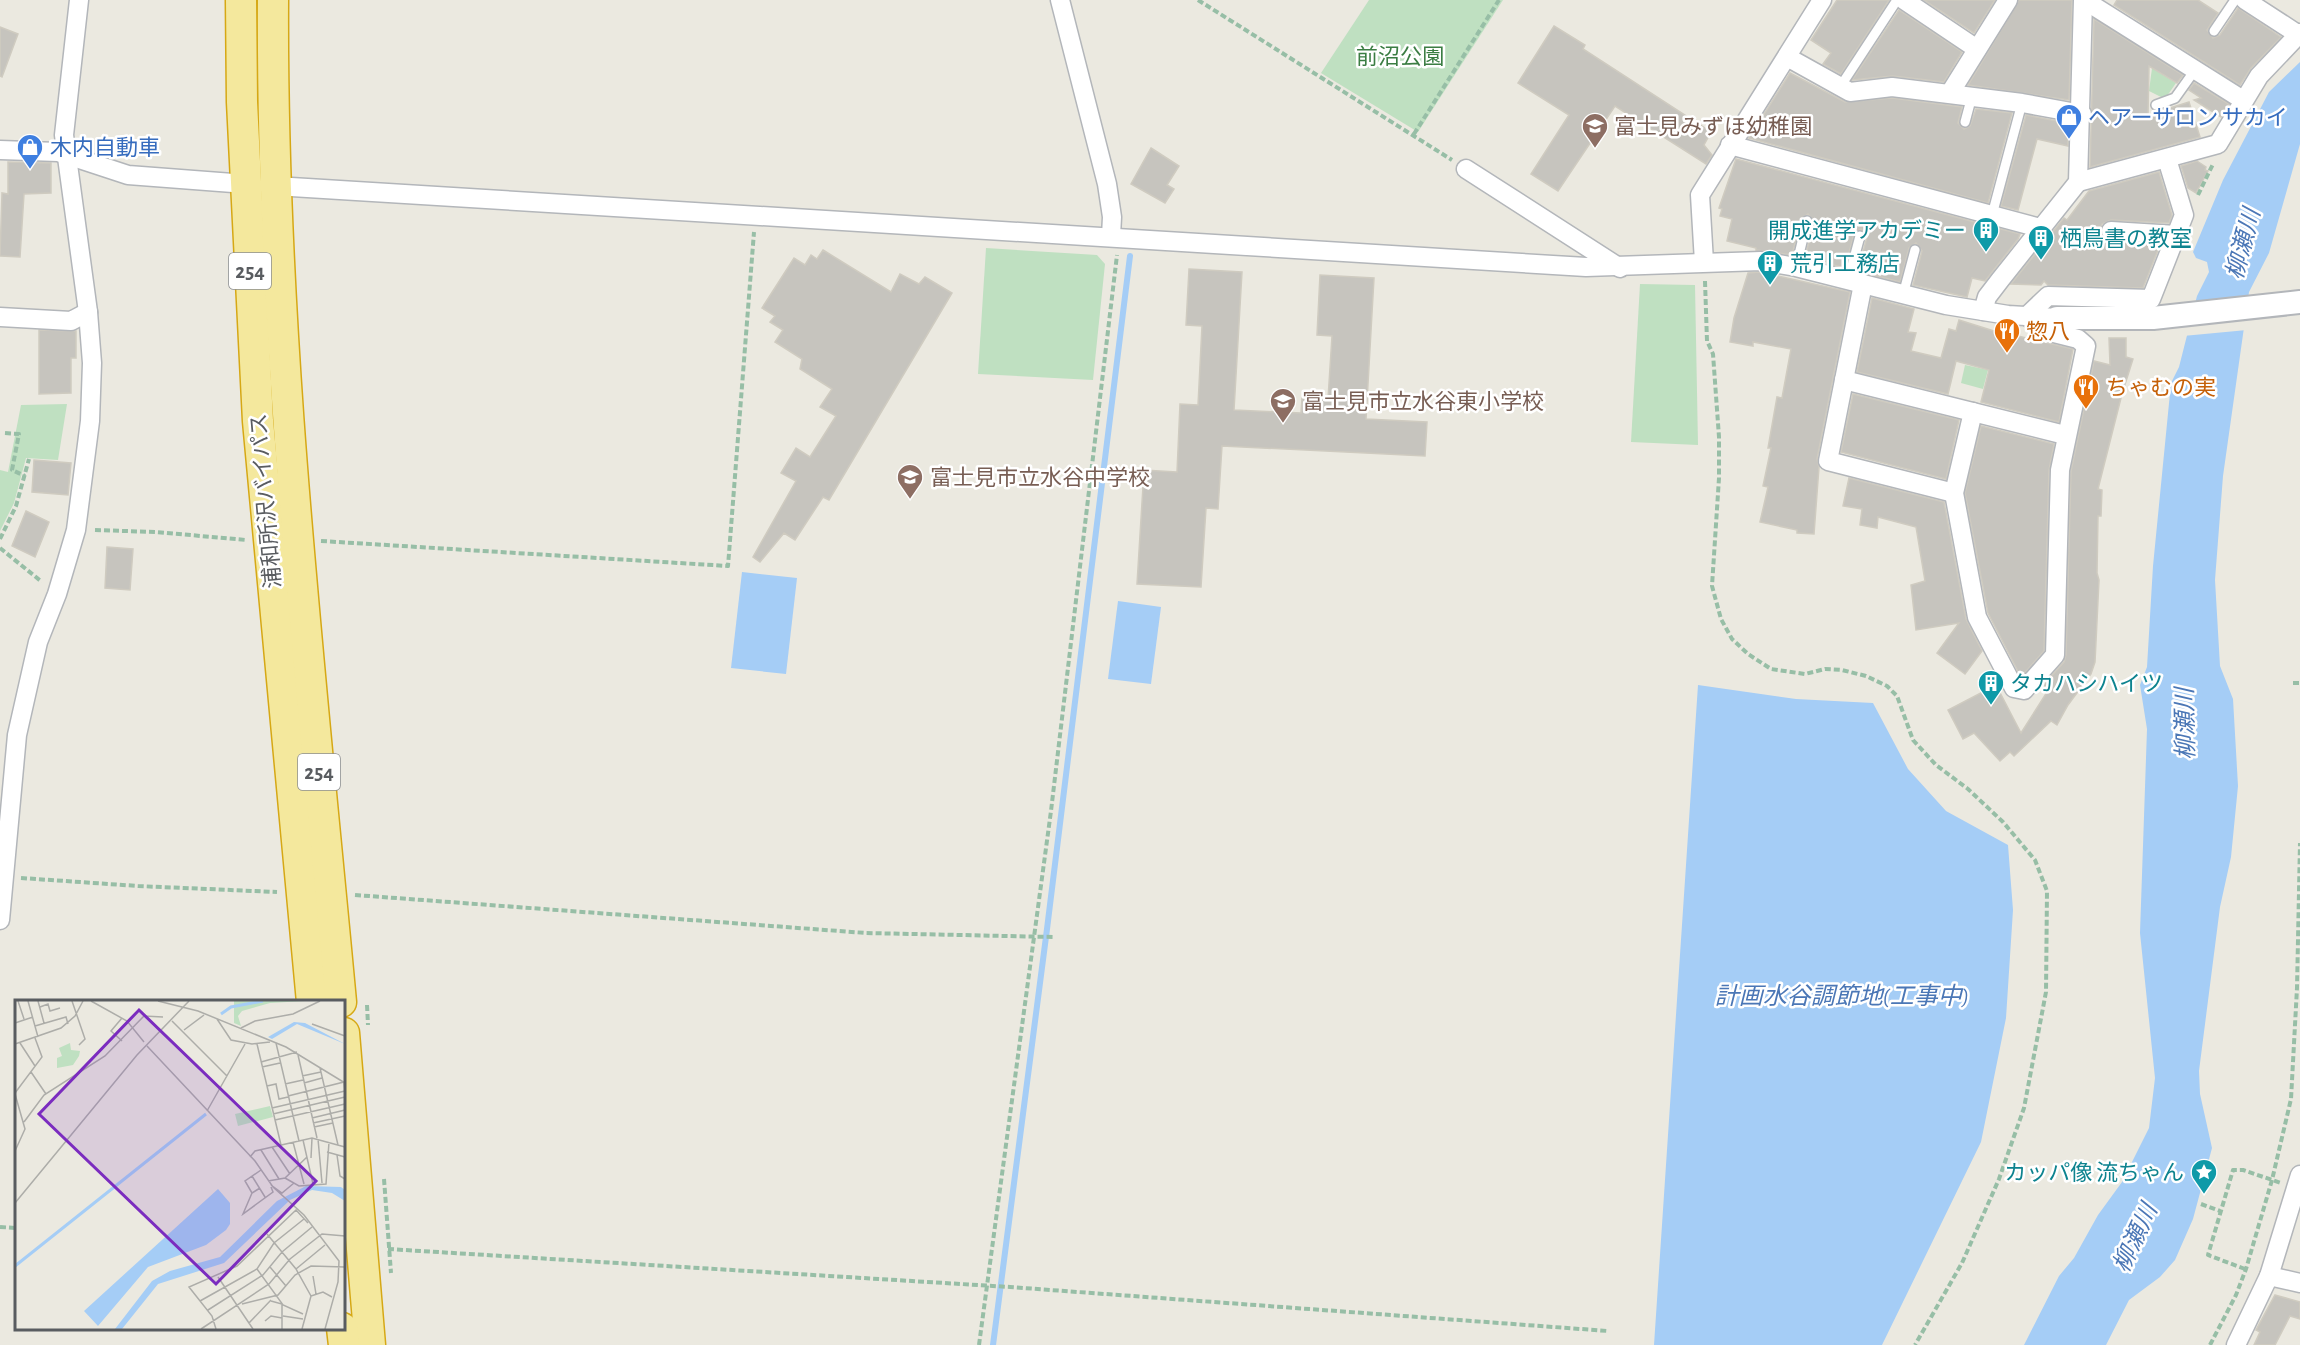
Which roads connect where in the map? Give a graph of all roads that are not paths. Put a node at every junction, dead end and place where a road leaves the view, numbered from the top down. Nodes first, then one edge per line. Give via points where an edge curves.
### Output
1 (79, 0) edge
2 (242, 0) edge
3 (273, 0) edge
4 (1060, 0) edge
5 (1822, 0) edge
6 (1897, 0) edge
7 (1904, 0) edge
8 (2008, 0) edge
9 (2083, 0) edge
10 (2246, 1) edge
11 (2214, 31) dead end
12 (2299, 34) edge
13 (1977, 49) junction
14 (1786, 57) junction
15 (2195, 70) junction
16 (1840, 87) junction
17 (1950, 93) junction
18 (1972, 96) junction
19 (2243, 100) junction
20 (2022, 103) junction
21 (2156, 105) dead end
22 (2082, 114) junction
23 (1965, 122) dead end
24 (1730, 145) junction
25 (0, 150) edge
26 (65, 155) junction
27 (2167, 159) junction
28 (1466, 169) road end
29 (2078, 182) junction
30 (260, 185) junction
31 (1992, 215) junction
32 (1807, 221) dead end
33 (2040, 228) junction
34 (2111, 231) dead end
35 (2176, 235) junction
36 (1860, 236) dead end
37 (1123, 237) junction
38 (1915, 250) dead end
39 (1704, 262) junction
40 (1796, 267) junction
41 (1620, 268) junction
42 (1855, 283) junction
43 (1903, 295) junction
44 (2300, 302) edge
45 (1983, 311) junction
46 (88, 312) junction
47 (2027, 316) junction
48 (0, 317) edge
49 (2057, 318) joint
50 (1844, 380) junction
51 (1972, 412) junction
52 (2065, 435) junction
53 (1954, 493) junction
54 (282, 542) junction
55 (0, 920) edge
56 (312, 1000) edge
57 (341, 1000) edge
58 (345, 1046) edge
59 (2300, 1175) edge
60 (2269, 1276) junction
61 (2300, 1283) edge
62 (342, 1330) edge
63 (344, 1345) edge
64 (370, 1345) edge
65 (2236, 1345) edge

1 - 26 street
2 - 30 highway, 浦和所沢バイパス / 254 via 242,102
3 - 30 highway, 浦和所沢バイパス / 254
4 - 37 street via 1112,217
5 - 14 street
6 - 16 lane
7 - 13 street
8 - 13 street
9 - 15 street
9 - 22 street
10 - 11 lane
10 - 12 street
12 - 19 street via 2259,76
13 - 17 street
14 - 16 street
14 - 24 street
15 - 19 street
15 - 21 lane via 2175,98
16 - 17 street via 1850,92 1892,87
17 - 18 street
18 - 20 street
18 - 23 lane
19 - 27 street via 2218,144
20 - 22 street
20 - 31 lane
22 - 29 street
24 - 31 street
24 - 39 street via 1700,195
25 - 26 street
26 - 30 street via 128,175
26 - 46 street
27 - 29 street
27 - 35 street via 2184,215
28 - 41 street
29 - 33 street
30 - 37 street
30 - 54 highway, 浦和所沢バイパス / 254
31 - 33 street
32 - 40 lane
33 - 45 street via 1988,297
34 - 35 street
35 - 47 street via 2151,300 2048,296
36 - 42 lane
37 - 41 street
38 - 43 lane
39 - 40 street via 1761,261
39 - 41 street
40 - 42 street
42 - 43 street
42 - 50 street
43 - 45 street
44 - 49 street via 2153,318
45 - 47 street
46 - 48 street via 71,321
46 - 55 street via 92,363 90,421 76,530 38,642 17,735
47 - 49 street
47 - 52 street via 2046,331 2078,339 2086,346
50 - 51 street
50 - 53 street via 1828,461
51 - 52 street
51 - 53 street
52 - 53 street via 2060,470 2055,655 2024,690 2014,687 1977,616
54 - 56 highway, 浦和所沢バイパス / 254 via 300,891
54 - 57 highway, 浦和所沢バイパス / 254 via 331,893
58 - 64 highway
59 - 60 street
60 - 61 street
60 - 65 street
62 - 63 highway

